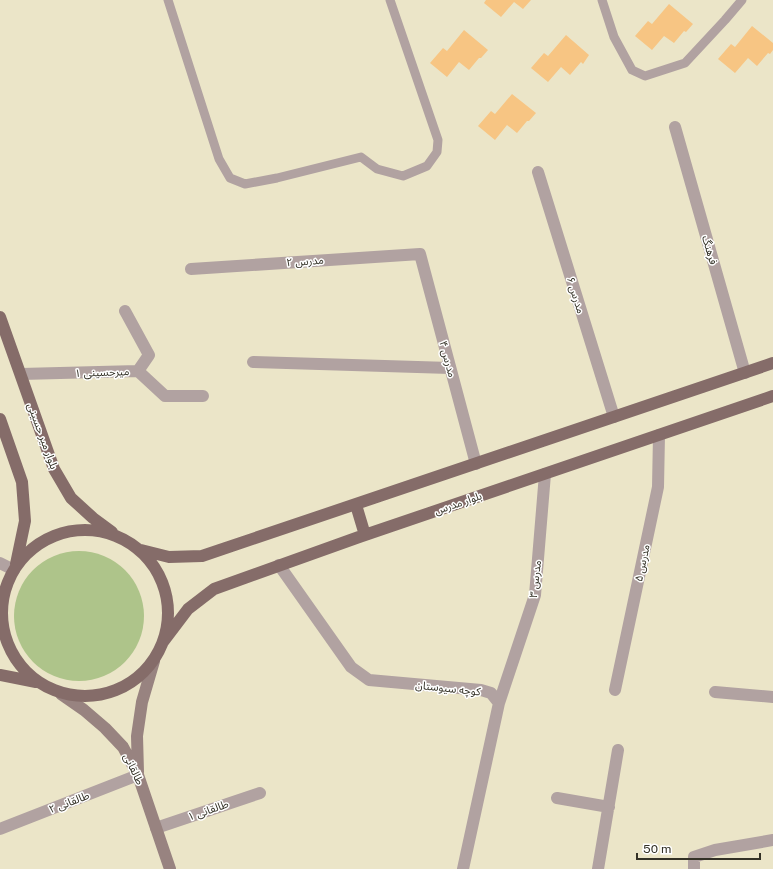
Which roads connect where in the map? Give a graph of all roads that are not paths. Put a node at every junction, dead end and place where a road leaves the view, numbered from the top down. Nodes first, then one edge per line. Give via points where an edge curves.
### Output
1 (168, 0) edge
2 (390, 0) edge
3 (602, 0) edge
4 (742, 0) edge
5 (675, 127) dead end
6 (538, 172) dead end
7 (420, 254) joint
8 (191, 269) dead end
9 (125, 311) dead end
10 (0, 317) edge
11 (253, 362) dead end
12 (773, 363) edge
13 (450, 368) junction
14 (138, 371) junction
15 (745, 373) junction
16 (20, 374) junction
17 (203, 396) dead end
18 (773, 396) edge
19 (614, 417) junction
20 (0, 420) edge
21 (659, 435) junction
22 (476, 464) junction
23 (545, 474) junction
24 (356, 505) junction
25 (117, 535) junction
26 (366, 535) junction
27 (141, 550) junction
28 (0, 563) edge
29 (279, 565) junction
30 (15, 567) junction
31 (2, 591) edge
32 (163, 642) junction
33 (154, 661) junction
34 (0, 676) edge
35 (36, 682) junction
36 (615, 690) dead end
37 (715, 692) dead end
38 (61, 694) junction
39 (773, 697) edge
40 (499, 703) junction
41 (618, 750) dead end
42 (138, 775) junction
43 (260, 793) dead end
44 (557, 798) dead end
45 (609, 807) junction
46 (156, 828) junction
47 (0, 829) edge
48 (773, 840) edge
49 (170, 869) edge
50 (463, 869) edge
51 (598, 869) edge
52 (694, 869) edge

1 - 2 lane via 219,159 230,178 245,184 361,157 377,169 403,176 427,166 437,152 438,140
3 - 4 lane via 614,37 632,70 645,76 684,63
5 - 15 street, فرهنگ
6 - 19 street, مدرس ۶
7 - 8 street, مدرس ۲
7 - 13 street, مدرس ۴
9 - 14 street, میرحسینی ۱ via 149,355
10 - 16 main road, بلوار میر حسینی
11 - 13 street
12 - 15 main road
13 - 22 street, مدرس ۴
14 - 16 street, میرحسینی ۱
14 - 17 street via 165,396
15 - 19 main road
16 - 25 main road, بلوار میر حسینی via 54,469 71,498 92,518
18 - 21 main road, بلوار مدرس
19 - 22 main road
20 - 30 main road via 22,482 25,521
21 - 23 main road, بلوار مدرس
21 - 36 street, مدرس ۵ via 658,487
22 - 24 main road
23 - 26 main road, بلوار مدرس
23 - 40 street, مدرس ۳ via 535,595
24 - 26 main road
24 - 27 main road via 202,556 169,557
25 - 27 main road, بلوار میر حسینی
25 - 30 main road via 90,529 62,532 36,544
26 - 29 main road, بلوار مدرس
27 - 32 main road via 157,569 166,593 169,618
28 - 30 street
29 - 32 main road, بلوار مدرس via 214,589 188,609
29 - 40 street, کوچه سیوستان via 351,667 369,680 481,690 492,693
30 - 31 main road
31 - 35 main road via 0,615 5,641 17,664
32 - 33 main road
33 - 38 main road via 136,680 112,693 87,697
33 - 42 main road via 142,702 138,729
34 - 35 main road
35 - 38 main road
37 - 39 street
38 - 42 main road, طالقانی via 105,728 123,747
40 - 50 street
41 - 45 street
42 - 46 main road, طالقانی
42 - 47 street, طالقانی ۲
43 - 46 street, طالقانی ۱
44 - 45 street
45 - 51 street
46 - 49 main road, طالقانی
48 - 52 street via 715,850 694,857

